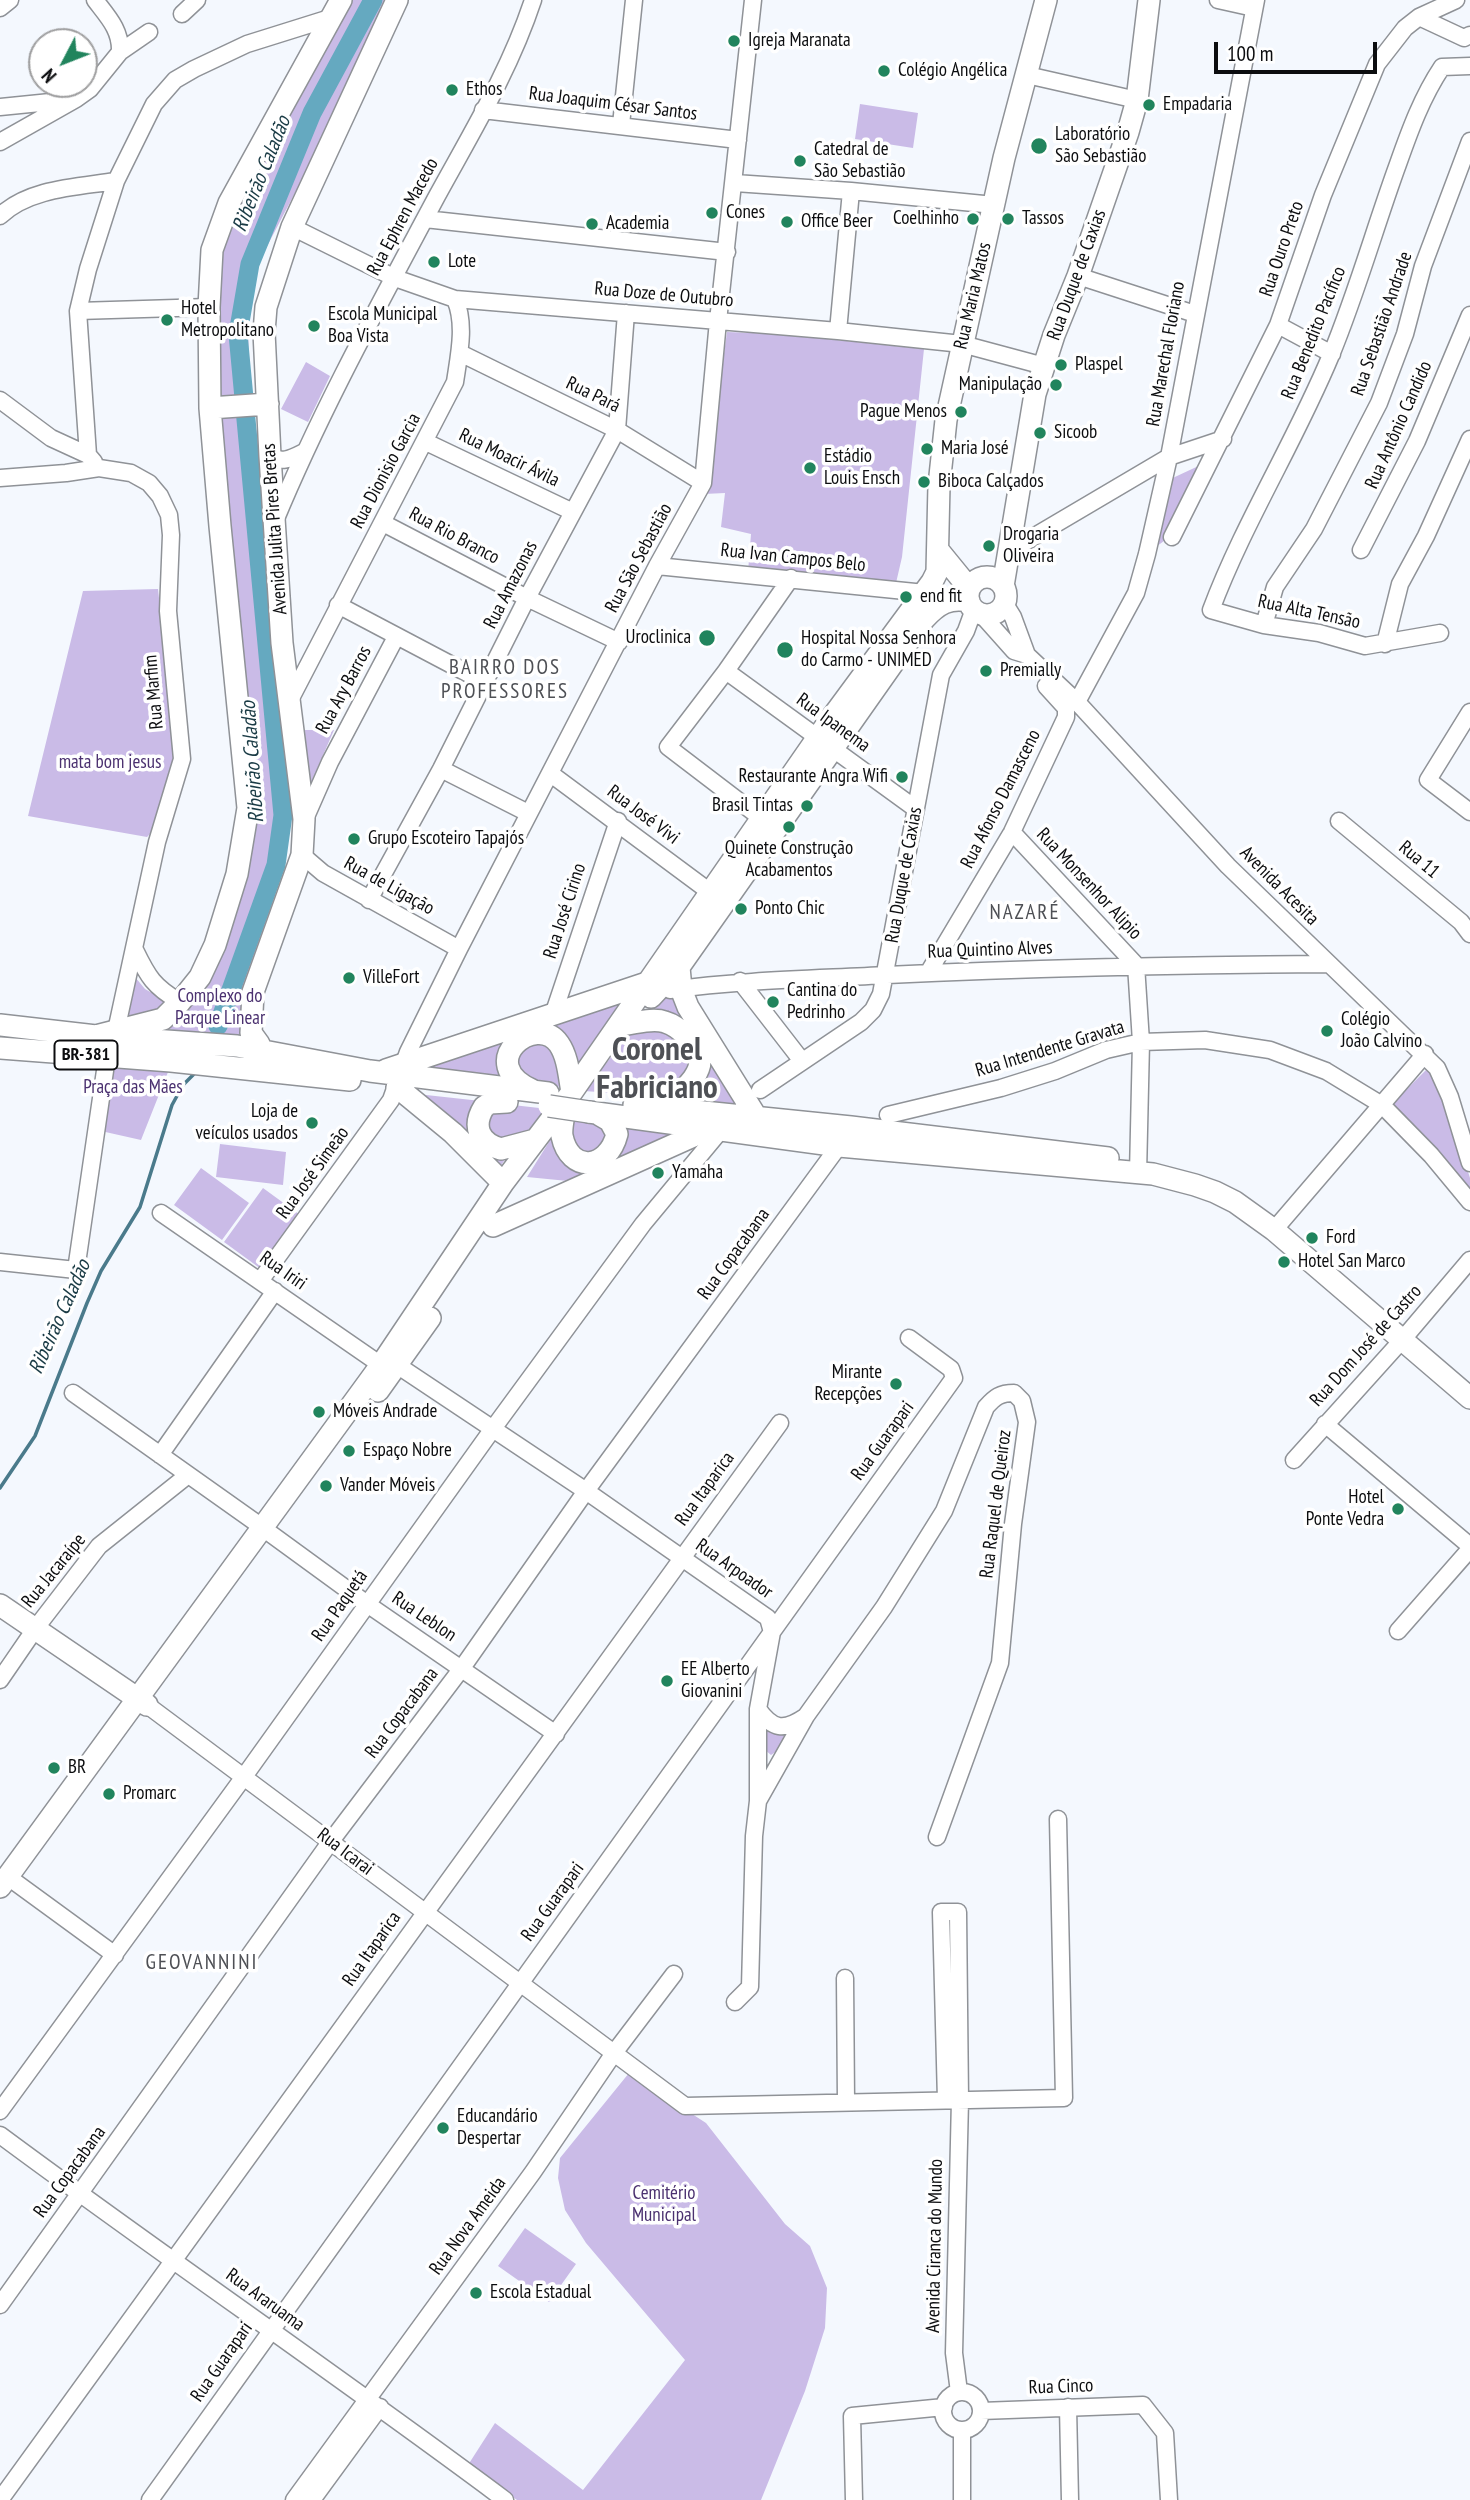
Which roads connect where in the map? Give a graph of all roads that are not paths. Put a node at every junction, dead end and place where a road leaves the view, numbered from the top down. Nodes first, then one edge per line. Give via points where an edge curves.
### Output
1 (10, 0) edge
2 (95, 0) edge
3 (197, 0) edge
4 (397, 0) edge
5 (533, 0) edge
6 (634, 0) edge
7 (753, 0) edge
8 (1046, 0) edge
9 (1149, 0) edge
10 (1218, 0) edge
11 (1457, 0) edge
12 (1255, 4) edge
13 (0, 8) edge
14 (336, 9) edge
15 (182, 14) dead end
16 (1419, 17) junction
17 (149, 32) dead end
18 (1467, 37) edge
19 (120, 52) junction
20 (1470, 66) edge
21 (1027, 75) junction
22 (76, 99) junction
23 (1137, 100) junction
24 (0, 107) edge
25 (483, 110) junction
26 (621, 125) junction
27 (738, 140) junction
28 (1470, 141) edge
29 (0, 142) edge
30 (116, 181) junction
31 (735, 183) junction
32 (851, 191) junction
33 (993, 205) junction
34 (0, 216) edge
35 (425, 219) junction
36 (292, 227) junction
37 (727, 252) junction
38 (1078, 276) junction
39 (395, 278) junction
40 (455, 299) junction
41 (209, 307) junction
42 (78, 311) junction
43 (626, 313) junction
44 (1195, 314) junction
45 (1470, 315) edge
46 (718, 321) junction
47 (1278, 325) junction
48 (838, 331) junction
49 (962, 344) junction
50 (460, 353) junction
51 (1332, 354) junction
52 (1044, 366) junction
53 (0, 400) edge
54 (261, 404) junction
55 (220, 407) junction
56 (617, 430) junction
57 (1223, 439) junction
58 (1470, 439) edge
59 (426, 442) junction
60 (304, 452) junction
61 (270, 456) junction
62 (1168, 457) junction
63 (93, 461) junction
64 (0, 478) edge
65 (703, 483) junction
66 (573, 512) junction
67 (274, 523) junction
68 (383, 523) junction
69 (1172, 537) dead end
70 (938, 550) junction
71 (1361, 550) dead end
72 (1008, 552) junction
73 (657, 566) junction
74 (791, 578) junction
75 (925, 593) junction
76 (1004, 595) junction
77 (527, 598) junction
78 (973, 603) junction
79 (338, 605) junction
80 (1211, 610) joint
81 (1264, 625) junction
82 (1440, 633) dead end
83 (396, 637) junction
84 (619, 642) junction
85 (282, 643) junction
86 (1385, 644) junction
87 (313, 653) junction
88 (1020, 653) junction
89 (726, 671) junction
90 (486, 683) junction
91 (1077, 702) junction
92 (289, 703) junction
93 (1470, 712) edge
94 (825, 743) junction
95 (441, 769) junction
96 (551, 774) junction
97 (916, 809) junction
98 (1470, 812) edge
99 (528, 813) junction
100 (761, 817) junction
101 (304, 820) junction
102 (618, 821) junction
103 (1339, 821) dead end
104 (1012, 832) junction
105 (302, 855) junction
106 (710, 891) junction
107 (369, 900) junction
108 (1470, 934) edge
109 (459, 948) junction
110 (135, 950) junction
111 (1328, 964) junction
112 (1136, 965) junction
113 (679, 967) junction
114 (928, 973) junction
115 (886, 975) junction
116 (740, 981) junction
117 (650, 988) junction
118 (681, 989) junction
119 (180, 1002) junction
120 (553, 1015) junction
121 (628, 1024) junction
122 (0, 1025) edge
123 (114, 1035) junction
124 (1141, 1042) junction
125 (259, 1047) junction
126 (0, 1048) edge
127 (171, 1051) junction
128 (1425, 1054) junction
129 (107, 1057) junction
130 (238, 1060) junction
131 (802, 1061) junction
132 (395, 1074) junction
133 (760, 1090) dead end
134 (549, 1101) junction
135 (507, 1102) junction
136 (586, 1104) junction
137 (634, 1105) junction
138 (1382, 1105) junction
139 (888, 1115) dead end
140 (757, 1118) junction
141 (851, 1127) junction
142 (715, 1129) junction
143 (535, 1140) junction
144 (839, 1146) junction
145 (1470, 1163) edge
146 (1143, 1172) junction
147 (503, 1183) junction
148 (1470, 1202) edge
149 (161, 1213) dead end
150 (493, 1226) junction
151 (1274, 1230) junction
152 (1470, 1260) edge
153 (0, 1262) edge
154 (260, 1281) junction
155 (275, 1291) junction
156 (909, 1338) dead end
157 (1403, 1339) junction
158 (388, 1363) junction
159 (73, 1393) dead end
160 (1470, 1398) edge
161 (780, 1423) dead end
162 (1325, 1424) junction
163 (492, 1430) junction
164 (160, 1455) junction
165 (1294, 1460) dead end
166 (188, 1475) junction
167 (586, 1491) junction
168 (266, 1530) junction
169 (1470, 1547) edge
170 (681, 1557) junction
171 (367, 1604) junction
172 (0, 1605) edge
173 (35, 1629) junction
174 (1398, 1631) dead end
175 (772, 1632) junction
176 (462, 1668) junction
177 (0, 1680) edge
178 (142, 1702) junction
179 (758, 1709) junction
180 (806, 1716) junction
181 (556, 1734) junction
182 (243, 1779) junction
183 (758, 1801) junction
184 (1058, 1819) dead end
185 (937, 1837) dead end
186 (331, 1842) junction
187 (6, 1879) edge
188 (0, 1902) edge
189 (425, 1912) junction
190 (115, 1955) junction
191 (674, 1974) dead end
192 (845, 1978) dead end
193 (521, 1983) junction
194 (735, 2002) dead end
195 (614, 2053) junction
196 (953, 2100) junction
197 (846, 2102) junction
198 (0, 2112) edge
199 (0, 2135) edge
200 (80, 2195) junction
201 (175, 2261) junction
202 (0, 2305) edge
203 (270, 2331) junction
204 (959, 2392) junction
205 (374, 2403) junction
206 (944, 2407) junction
207 (1068, 2407) junction
208 (981, 2411) junction
209 (962, 2430) junction
210 (1, 2500) edge
211 (150, 2500) edge
212 (294, 2500) edge
213 (312, 2500) edge
214 (505, 2500) edge
215 (854, 2500) edge
216 (962, 2500) edge
217 (1070, 2500) edge
218 (1170, 2500) edge

1 - 13 street
2 - 19 street via 115,26
3 - 15 street
4 - 36 main road, Avenida Julita Pires Bretas
5 - 25 street, Rua Ephren Macedo via 505,73
6 - 26 street
7 - 27 street, Rua São Sebastião
8 - 21 main road, Rua Maria Matos
9 - 23 main road, Rua Duque de Caxias
10 - 12 street
11 - 16 street, Rua Ouro Preto
12 - 44 street, Rua Marechal Floriano
14 - 30 street via 247,44 175,80 154,104
14 - 41 main road via 229,203 212,250
16 - 18 street
16 - 47 street, Rua Ouro Preto via 1377,64 1323,195
17 - 19 street
19 - 22 street
20 - 51 street, Rua Benedito Pacífico via 1441,67 1417,112
21 - 23 street
21 - 33 main road, Rua Maria Matos
22 - 24 street
22 - 29 street
23 - 38 main road, Rua Duque de Caxias
25 - 26 street, Rua Joaquim César Santos
25 - 35 street, Rua Ephren Macedo
26 - 27 street, Rua Joaquim César Santos
27 - 31 street, Rua São Sebastião
28 - 81 street, Rua Sebastião Andrade via 1379,403 1314,529 1275,587
30 - 34 street via 46,192 10,206
30 - 42 street
31 - 32 street
31 - 37 street, Rua São Sebastião
32 - 33 street
32 - 48 street
33 - 49 main road, Rua Maria Matos
35 - 37 street
35 - 39 street, Rua Ephren Macedo
36 - 39 street, Rua Doze de Outubro
36 - 54 main road, Avenida Julita Pires Bretas via 266,307
37 - 46 street, Rua São Sebastião
38 - 44 street
38 - 52 main road, Rua Duque de Caxias
39 - 40 street, Rua Doze de Outubro
39 - 60 street, Rua Ephren Macedo
40 - 43 street, Rua Doze de Outubro
40 - 50 street, Rua Dionisio Garcia via 461,317
41 - 42 street
41 - 55 main road
42 - 63 street
43 - 46 street, Rua Doze de Outubro
43 - 56 street, Rua Amazonas
44 - 62 street, Rua Marechal Floriano
45 - 71 street, Rua Antônio Candido via 1417,441
46 - 48 street, Rua Doze de Outubro
46 - 65 street, Rua São Sebastião
47 - 51 street
47 - 57 street, Rua Ouro Preto
48 - 49 street, Rua Doze de Outubro
49 - 52 street, Rua Doze de Outubro
49 - 70 main road, Rua Maria Matos via 943,446
50 - 56 street, Rua Pará
50 - 59 street, Rua Dionisio Garcia via 455,382
51 - 80 street, Rua Benedito Pacífico via 1228,564
52 - 72 main road, Rua Duque de Caxias via 1035,394
53 - 63 street via 51,438
54 - 55 main road
54 - 61 main road, Avenida Julita Pires Bretas
55 - 119 main road via 223,566 248,808 237,874 215,945 200,977
56 - 65 street, Rua Pará
56 - 66 street, Rua Amazonas
57 - 62 street
57 - 69 street, Rua Ouro Preto
58 - 86 street via 1400,584
59 - 66 street, Rua Moacir Ávila
59 - 68 street, Rua Dionisio Garcia
60 - 61 street via 283,460
60 - 67 street, Rua Ephren Macedo
61 - 67 main road, Avenida Julita Pires Bretas
62 - 72 street
62 - 91 street, Rua Marechal Floriano via 1136,593
63 - 64 street, Rua Marfim via 66,473
63 - 110 street, Rua Marfim via 149,483 169,515 171,535 168,611 182,759 157,842
65 - 73 street, Rua São Sebastião
66 - 77 street, Rua Amazonas
67 - 85 main road, Avenida Julita Pires Bretas
68 - 77 street, Rua Rio Branco
68 - 79 street, Rua Dionisio Garcia
70 - 75 main road, Rua Maria Matos via 937,572
70 - 78 main road
72 - 76 main road, Rua Duque de Caxias
73 - 74 street, Rua Ivan Campos Belo
73 - 84 street, Rua São Sebastião
74 - 75 street, Rua Ivan Campos Belo
74 - 89 street
75 - 78 main road
75 - 94 main road, Rua Maria Matos
76 - 78 main road via 996,613
76 - 78 main road via 995,578 983,577 977,579
76 - 88 street, Avenida Acesita
77 - 84 street, Rua Rio Branco
77 - 90 street, Rua Amazonas
78 - 88 street, Avenida Acesita
78 - 94 main road via 956,598 945,601 924,619
78 - 97 street, Rua Duque de Caxias via 966,631 942,676
79 - 83 street
79 - 87 street, Rua Dionisio Garcia
80 - 81 street, Rua Alta Tensão
81 - 86 street, Rua Alta Tensão via 1365,646
82 - 86 street, Rua Alta Tensão
83 - 90 street
83 - 101 street, Rua Ary Barros
84 - 96 street, Rua São Sebastião
85 - 87 street via 294,655 304,658
85 - 92 main road, Avenida Julita Pires Bretas
87 - 92 street, Rua Dionisio Garcia
88 - 91 street, Avenida Acesita
88 - 104 street, Rua Afonso Damasceno via 1066,708 1066,717
89 - 94 street, Rua Ipanema
89 - 100 street via 668,747
90 - 95 street, Rua Amazonas
91 - 111 street, Avenida Acesita via 1228,866
92 - 101 main road, Avenida Julita Pires Bretas
93 - 98 street via 1428,780
94 - 97 street, Rua Ipanema
94 - 100 main road
94 - 113 main road
95 - 99 street
95 - 107 street, Rua Amazonas
96 - 99 street, Rua São Sebastião
96 - 102 street, Rua José Vivi
97 - 115 street, Rua Duque de Caxias
99 - 109 street, Rua São Sebastião
100 - 106 main road
101 - 105 main road, Avenida Julita Pires Bretas
102 - 106 street, Rua José Vivi
102 - 120 street, Rua José Cirino
103 - 108 street, Rua 11
104 - 112 street, Rua Monsenhor Alipio
104 - 114 street, Rua Afonso Damasceno
105 - 107 street, Rua de Ligação
105 - 125 main road, Avenida Julita Pires Bretas via 253,992 251,1033
106 - 117 main road
107 - 109 street, Rua de Ligação
109 - 132 street, Rua São Sebastião
110 - 119 street via 160,990
110 - 123 street, Rua Marfim
111 - 112 street, Rua Quintino Alves
111 - 128 street, Avenida Acesita
112 - 114 street, Rua Quintino Alves
112 - 124 street, Rua Monsenhor Alipio
113 - 117 main road
113 - 118 main road
114 - 115 street, Rua Quintino Alves
115 - 116 street, Rua Quintino Alves
115 - 131 street, Rua Duque de Caxias via 873,1010 843,1036
116 - 118 street, Rua Quintino Alves
116 - 131 street
117 - 118 street, Rua Quintino Alves
117 - 120 main road
117 - 121 main road
117 - 136 main road
118 - 140 main road
119 - 123 main road via 163,1019
120 - 132 main road
121 - 134 main road
121 - 137 main road via 664,1021 676,1027 694,1046 700,1061 697,1073 679,1094
122 - 123 main road, BR-381
123 - 127 main road, BR-381
124 - 138 street, Rua Intendente Gravata via 1205,1040 1270,1050 1326,1071
124 - 139 street, Rua Intendente Gravata via 1001,1088
124 - 146 street, Rua Monsenhor Alipio
125 - 130 main road
125 - 132 main road
126 - 129 main road, BR-381
127 - 129 main road, BR-381
127 - 130 main road
128 - 138 street
128 - 145 street, Avenida Acesita via 1450,1097
129 - 153 street via 76,1270
130 - 132 main road
131 - 133 street, Rua Duque de Caxias
132 - 134 main road
132 - 135 main road
132 - 147 main road
132 - 154 street, Rua José Simeão via 391,1100
134 - 135 main road
134 - 136 main road
134 - 136 main road via 566,1146 578,1160 592,1163 607,1156 617,1134 610,1121
134 - 136 main road via 514,1081 508,1071 508,1055 525,1036 552,1035
134 - 150 main road
135 - 143 main road via 484,1107 478,1123 480,1135 501,1149
136 - 137 main road
136 - 142 main road
136 - 143 main road
137 - 140 main road
138 - 148 street, Rua Intendente Gravata
138 - 151 street
140 - 141 main road
141 - 144 street, Rua Copacabana
141 - 146 main road via 1116,1159
142 - 144 main road
142 - 150 main road
142 - 163 street, Rua Paquetá
143 - 147 main road
144 - 146 main road
144 - 167 street, Rua Copacabana
146 - 151 main road via 1214,1192
147 - 158 main road
149 - 154 street, Rua Iriri
150 - 158 main road
151 - 157 main road
152 - 157 street, Rua Dom José de Castro
154 - 155 street, Rua Iriri
155 - 158 street, Rua Iriri
155 - 164 street
156 - 175 street, Rua Guarapari via 951,1369 954,1378
157 - 160 main road
157 - 162 street, Rua Dom José de Castro
158 - 163 street, Rua Arpoador
158 - 168 main road
159 - 164 street, Rua Leblon
161 - 170 street, Rua Itaparica
162 - 165 street, Rua Dom José de Castro
162 - 169 street
163 - 167 street, Rua Arpoador
163 - 171 street, Rua Paquetá
164 - 166 street, Rua Leblon
166 - 168 street, Rua Leblon
166 - 173 street, Rua Jacaraípe via 99,1546
167 - 170 street, Rua Arpoador
167 - 176 street, Rua Copacabana
168 - 171 street, Rua Leblon
168 - 178 main road
169 - 174 street
170 - 175 street, Rua Arpoador via 768,1618
170 - 181 street, Rua Itaparica
171 - 176 street, Rua Leblon
171 - 182 street, Rua Paquetá
172 - 173 main road, Rua Icarai
173 - 177 street, Rua Jacaraípe
173 - 178 main road, Rua Icarai
175 - 179 street
175 - 193 street, Rua Guarapari
176 - 181 street, Rua Leblon
176 - 186 street, Rua Copacabana
178 - 182 street, Rua Icarai
178 - 187 main road
179 - 180 street via 776,1726 790,1727
179 - 183 street
180 - 183 street, Rua Raquel de Queiroz
180 - 185 street, Rua Raquel de Queiroz via 884,1607 944,1511 986,1407 1004,1393 1014,1393 1022,1401 1027,1422 1000,1663
181 - 189 street, Rua Itaparica
182 - 186 street, Rua Icarai
182 - 190 street, Rua Paquetá
183 - 194 street via 750,1987
184 - 196 street via 1064,2098
186 - 189 street, Rua Icarai
186 - 200 street, Rua Copacabana
187 - 188 main road
187 - 190 street
189 - 193 street, Rua Icarai
189 - 201 street, Rua Itaparica
190 - 198 street, Rua Paquetá
191 - 195 street, Rua Nova Ameida
192 - 197 street
193 - 195 street, Rua Icarai
193 - 203 street, Rua Guarapari
195 - 197 street, Rua Icarai via 685,2106
195 - 205 street, Rua Nova Ameida
196 - 196 street via 958,1912 941,1912
196 - 197 street
196 - 204 street, Avenida Ciranca do Mundo via 954,2353
199 - 200 street, Rua Araruama
200 - 201 street, Rua Araruama
200 - 202 street, Rua Copacabana
201 - 203 street, Rua Araruama
201 - 210 street, Rua Itaparica
203 - 205 street, Rua Araruama
203 - 211 street, Rua Guarapari
204 - 206 street via 950,2396
204 - 208 street via 975,2396
205 - 212 street
205 - 213 street
205 - 214 street, Rua Araruama
206 - 209 street via 949,2425
206 - 215 street via 852,2416
207 - 208 street, Rua Cinco
207 - 217 street
207 - 218 street, Rua Cinco via 1143,2406 1165,2432
208 - 209 street via 976,2424
209 - 216 street

